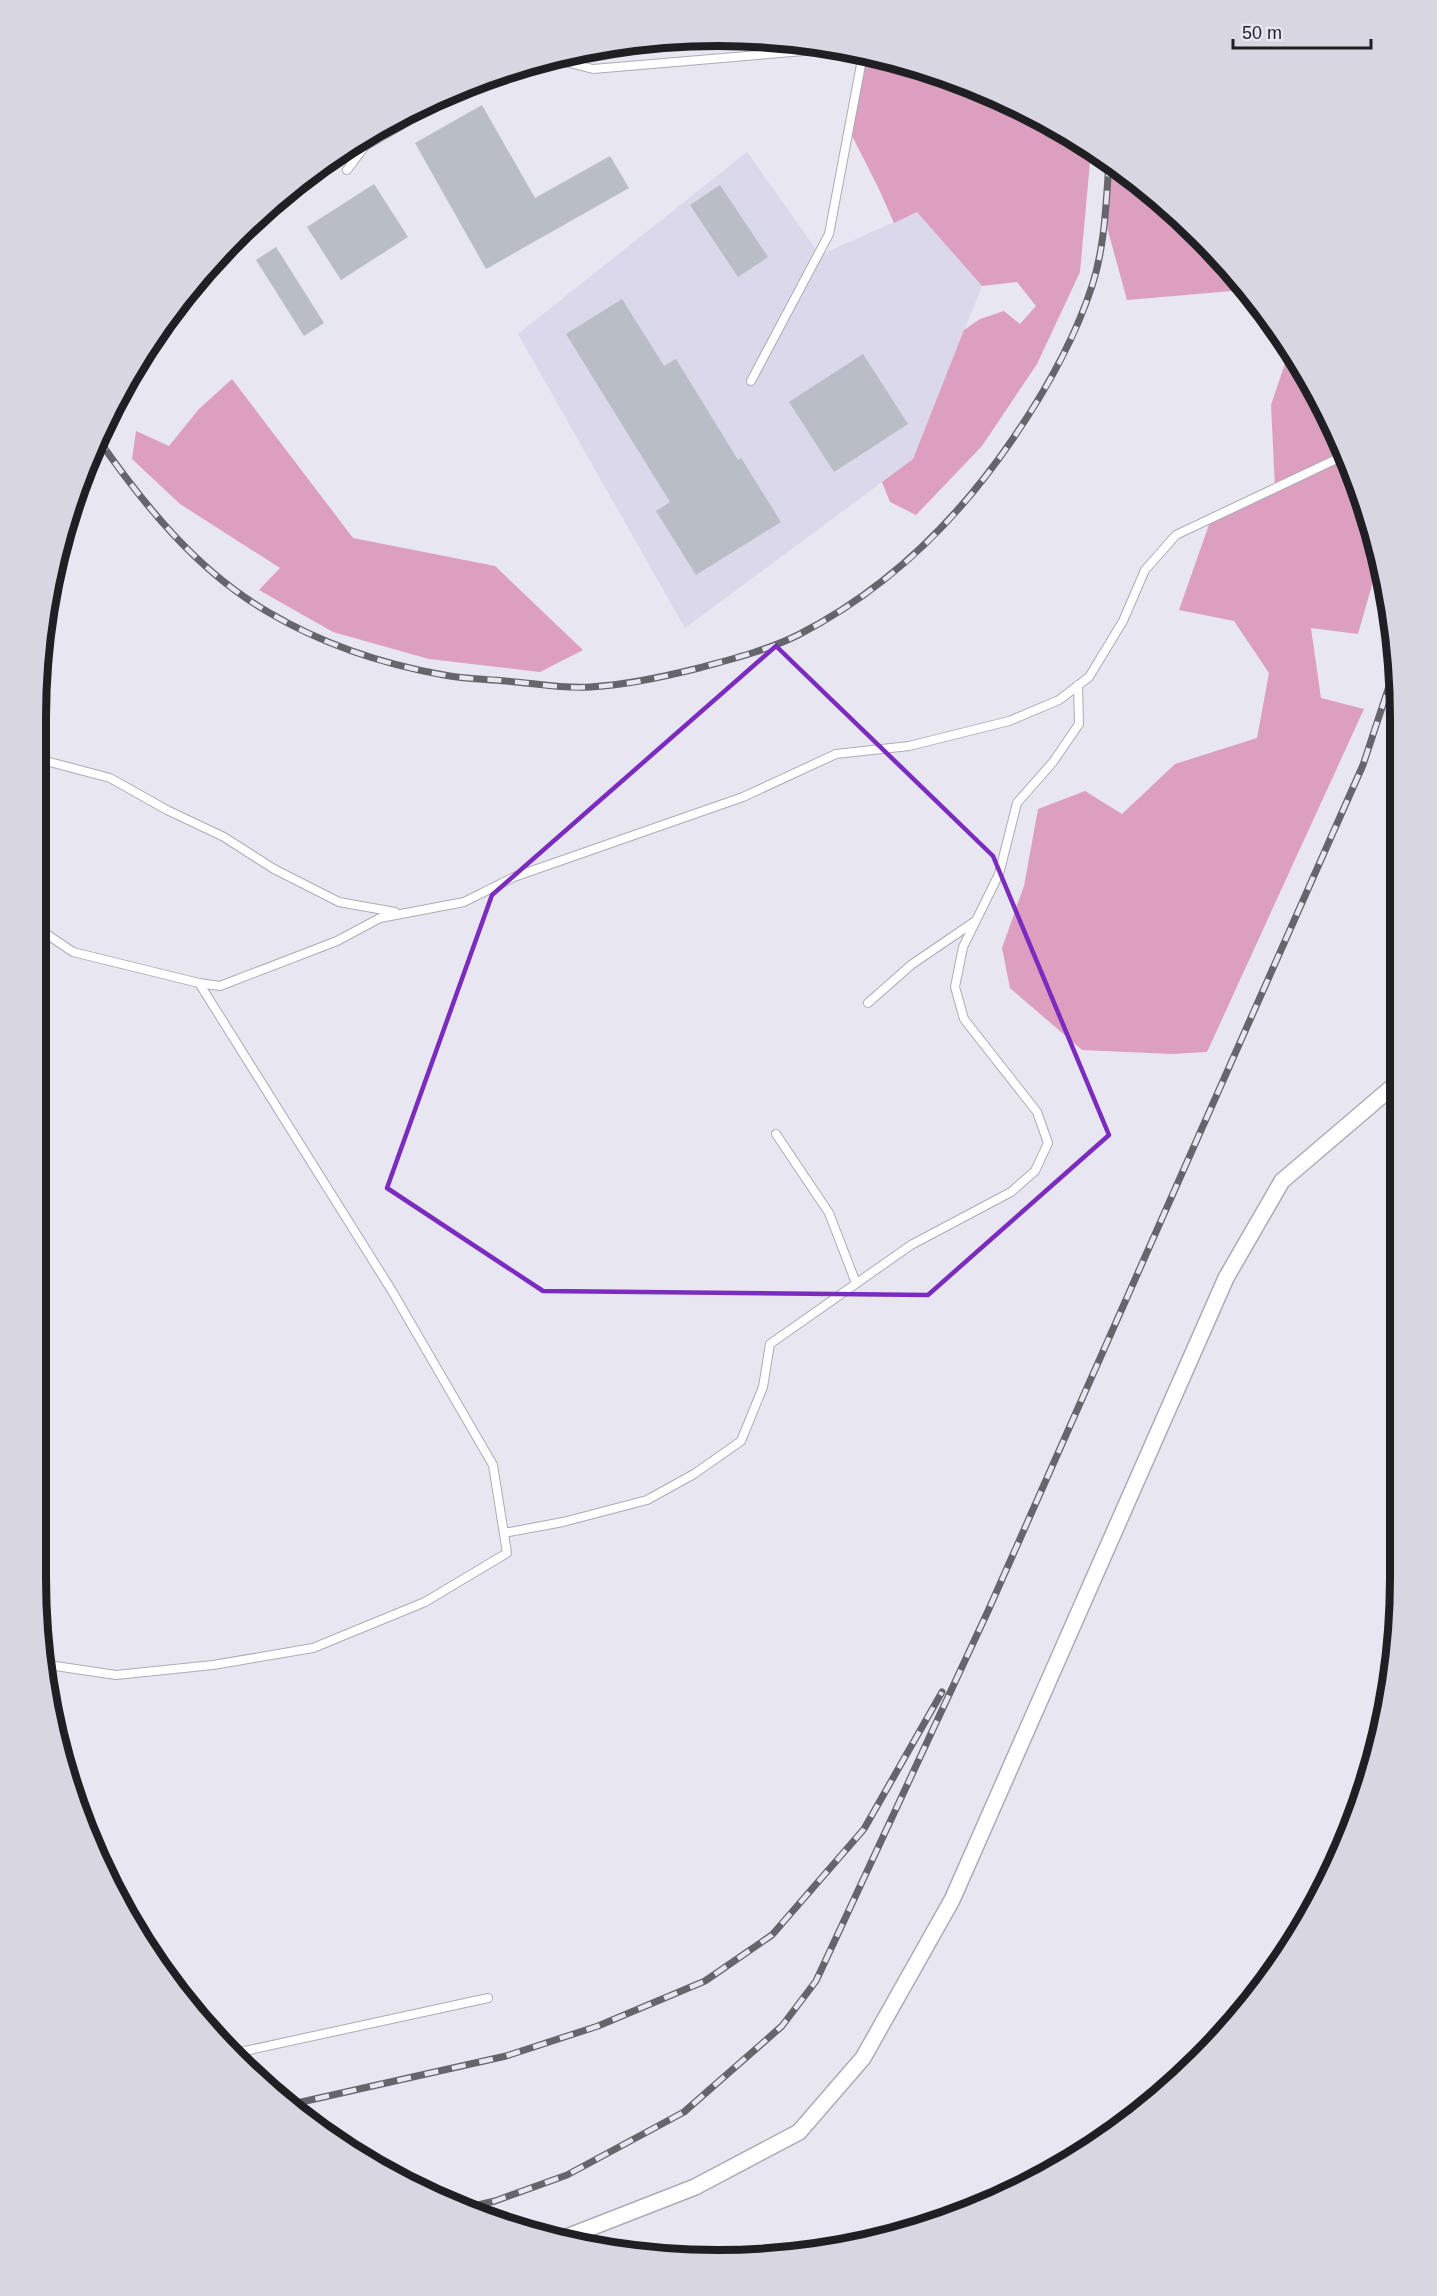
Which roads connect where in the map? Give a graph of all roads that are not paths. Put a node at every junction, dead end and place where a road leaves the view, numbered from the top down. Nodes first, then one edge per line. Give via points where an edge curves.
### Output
1 (799, 51) edge
2 (862, 62) edge
3 (570, 63) edge
4 (362, 149) edge
5 (347, 170) dead end
6 (751, 381) dead end
7 (1338, 458) edge
8 (1078, 686) junction
9 (46, 761) edge
10 (402, 914) junction
11 (975, 921) junction
12 (46, 934) edge
13 (199, 983) junction
14 (868, 1003) dead end
15 (1390, 1089) edge
16 (776, 1134) dead end
17 (856, 1283) junction
18 (504, 1533) junction
19 (52, 1665) edge
20 (488, 1998) dead end
21 (242, 2052) edge
22 (574, 2234) edge

1 - 3 lane via 593,69
2 - 6 lane via 829,234
4 - 5 lane
7 - 8 lane via 1176,535 1145,570 1123,621 1089,677
8 - 10 lane via 1059,700 1009,721 909,747 836,754 743,797 513,877 464,902
8 - 11 lane via 1079,724 1053,762 1017,803 999,874
9 - 10 lane via 110,778 339,902
10 - 13 lane via 380,918 337,940 220,986
11 - 14 lane via 911,965
11 - 17 lane via 963,947 954,987 964,1019 1037,1112 1048,1143 1035,1170 1011,1192 911,1245
12 - 13 lane via 74,952
13 - 18 lane via 392,1291 493,1465
15 - 22 street via 1282,1181 1226,1278 952,1900 863,2058 799,2132 695,2187
16 - 17 lane via 829,1213
17 - 18 lane via 771,1344 763,1387 741,1442 647,1500
18 - 19 lane via 507,1553 425,1602 313,1648 213,1665 116,1675
20 - 21 lane

